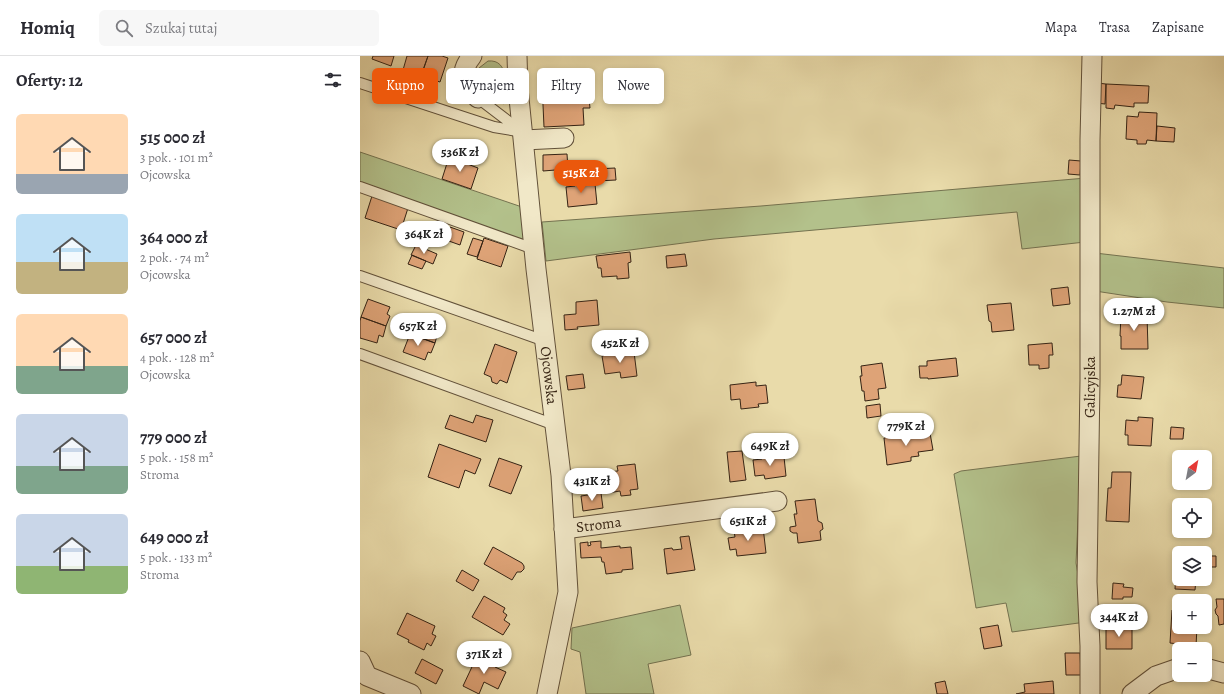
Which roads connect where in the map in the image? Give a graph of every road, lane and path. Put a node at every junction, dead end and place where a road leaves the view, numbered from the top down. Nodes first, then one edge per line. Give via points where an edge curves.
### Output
1 (472, 56) edge
2 (517, 56) edge
3 (1092, 56) edge
4 (465, 68) edge
5 (360, 83) edge
6 (485, 104) edge
7 (523, 136) junction
8 (564, 138) dead end
9 (360, 187) edge
10 (534, 249) junction
11 (360, 276) edge
12 (545, 340) junction
13 (360, 354) edge
14 (555, 426) junction
15 (777, 501) dead end
16 (564, 529) junction
17 (360, 661) edge
18 (1172, 670) edge
19 (1212, 670) edge
20 (1224, 673) edge
21 (411, 694) edge
22 (547, 694) edge
23 (1090, 694) edge
24 (1132, 694) edge

1 - 4 street
2 - 7 street, Ojcowska
3 - 23 street, Galicyjska via 1087,582
5 - 7 lane
6 - 7 lane
7 - 8 street
7 - 10 street, Ojcowska
9 - 10 lane
10 - 12 street, Ojcowska
11 - 12 lane
12 - 14 street, Ojcowska
13 - 14 lane
14 - 16 street, Ojcowska
15 - 16 street, Stroma
16 - 22 street, Ojcowska via 568,592
17 - 21 street via 367,676
18 - 24 street via 1156,676
19 - 20 street

